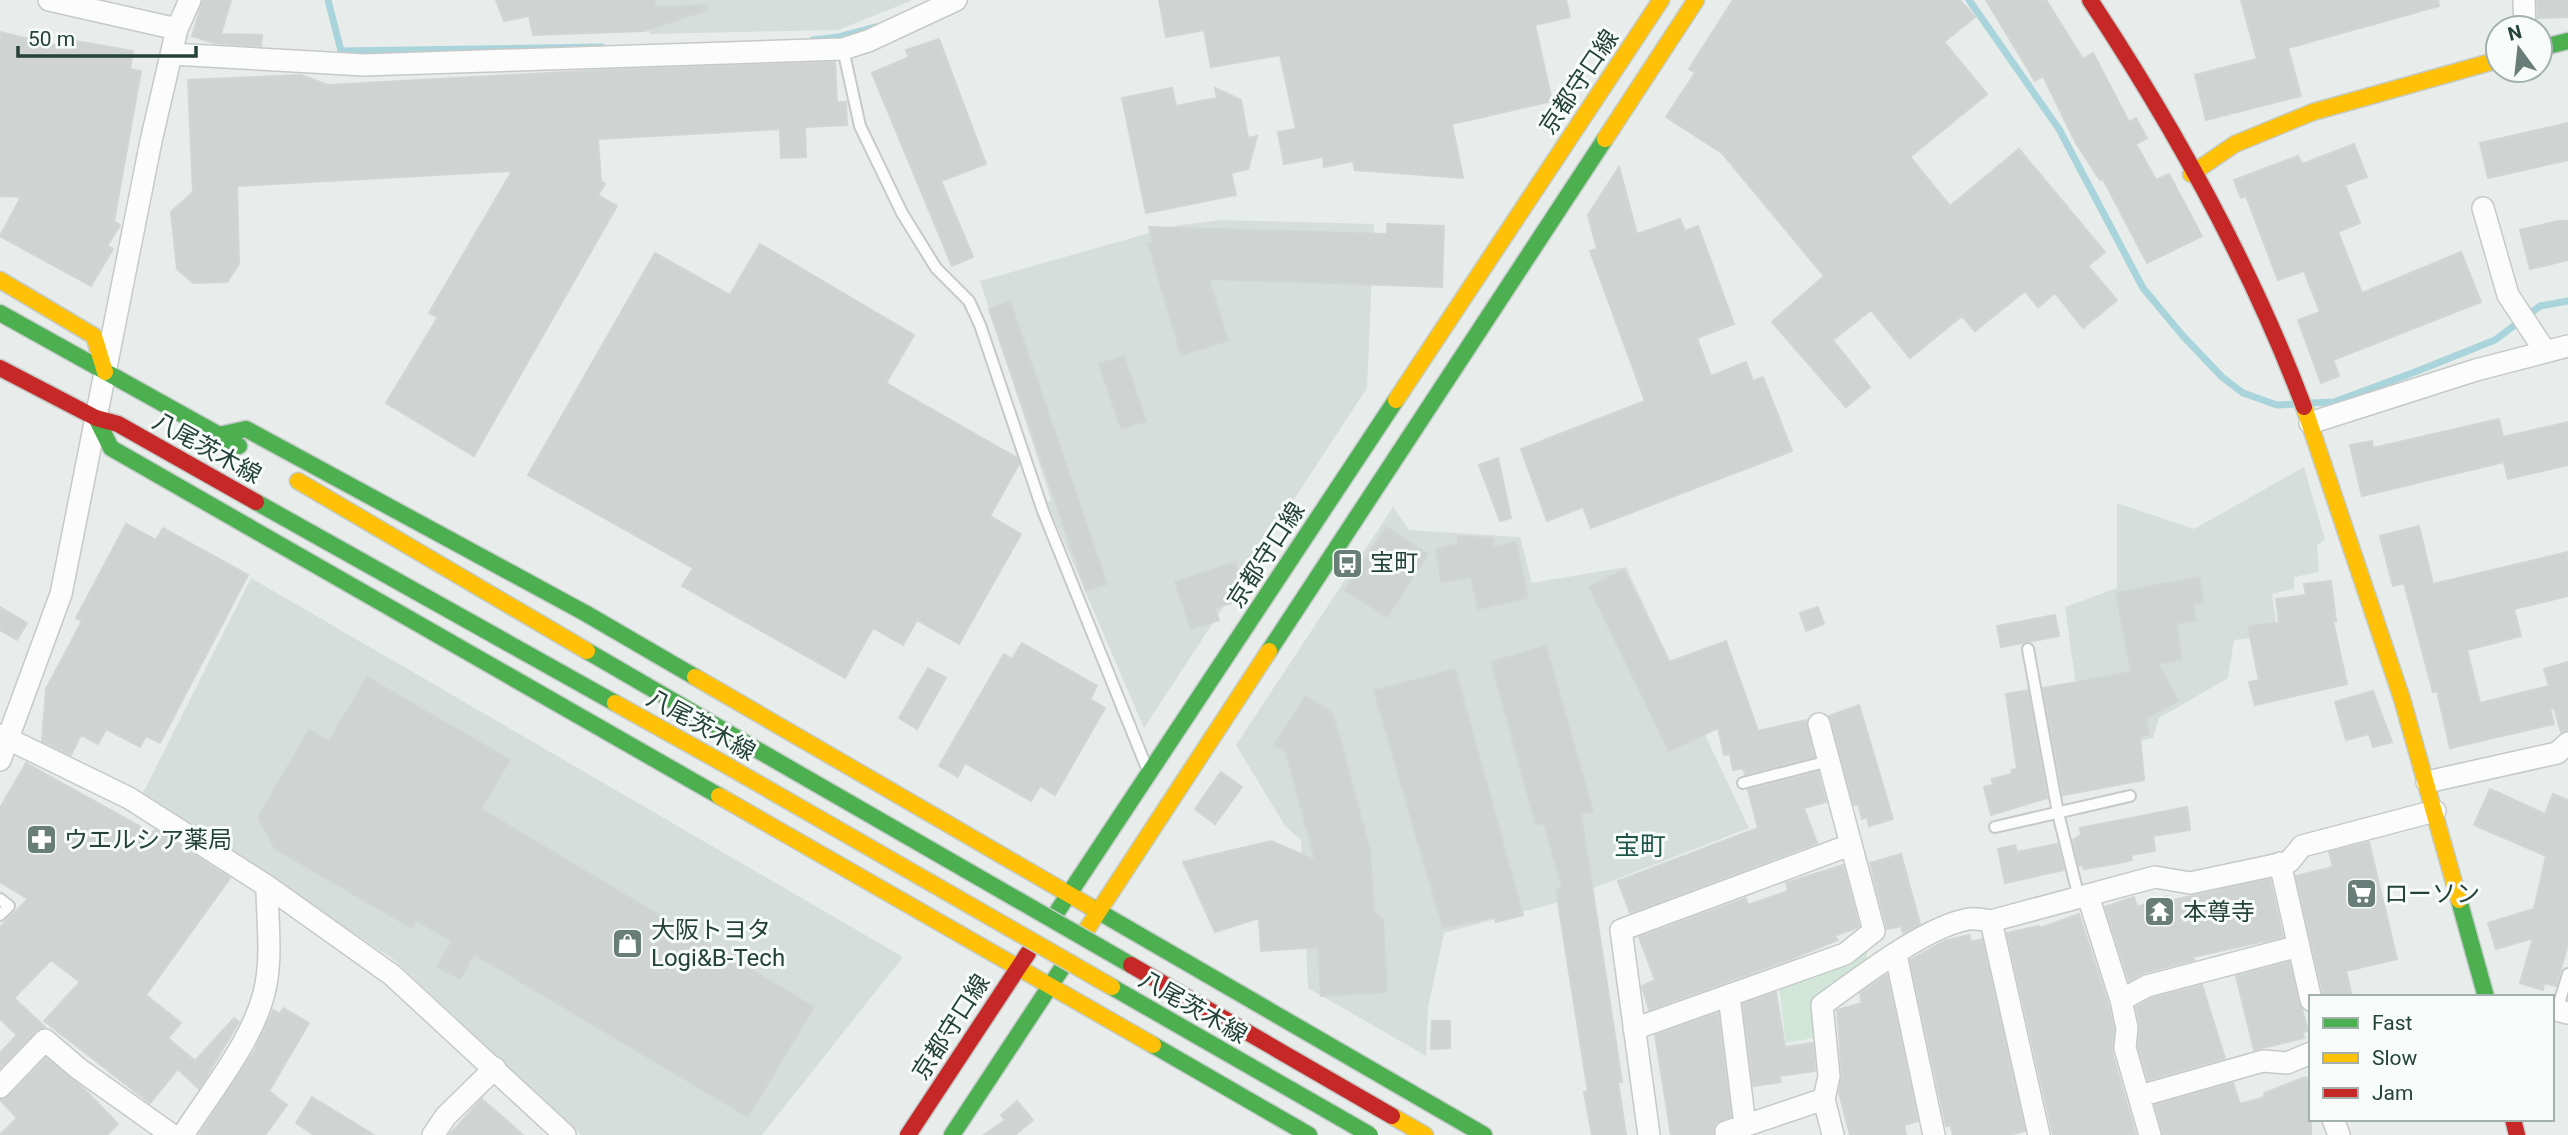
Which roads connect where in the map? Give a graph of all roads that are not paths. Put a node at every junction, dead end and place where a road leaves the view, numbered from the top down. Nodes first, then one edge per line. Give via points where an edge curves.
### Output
1 (49, 0) edge
2 (190, 0) edge
3 (956, 0) edge
4 (1661, 0) edge
5 (1696, 0) edge
6 (2090, 0) edge
7 (177, 29) junction
8 (843, 49) junction
9 (172, 54) junction
10 (2484, 64) edge
11 (2191, 174) junction
12 (2483, 208) dead end
13 (0, 280) edge
14 (0, 313) edge
15 (2568, 345) edge
16 (2545, 351) junction
17 (1, 368) edge
18 (105, 372) junction
19 (2305, 410) junction
20 (96, 418) junction
21 (219, 435) junction
22 (255, 456) dead end
23 (279, 470) dead end
24 (2028, 649) dead end
25 (1819, 724) dead end
26 (4, 737) edge
27 (2568, 743) edge
28 (0, 760) edge
29 (1829, 761) junction
30 (1149, 774) junction
31 (2427, 782) junction
32 (1743, 783) dead end
33 (2130, 796) dead end
34 (2435, 811) junction
35 (2058, 813) junction
36 (1995, 827) dead end
37 (1850, 845) junction
38 (2280, 863) junction
39 (267, 886) junction
40 (1070, 894) junction
41 (2083, 897) junction
42 (0, 899) edge
43 (1099, 911) junction
44 (0, 915) edge
45 (1991, 921) junction
46 (1874, 931) junction
47 (2299, 946) junction
48 (1889, 959) junction
49 (1016, 969) junction
50 (2568, 974) edge
51 (1050, 988) junction
52 (2310, 995) edge
53 (2491, 995) edge
54 (1730, 996) junction
55 (2121, 1000) junction
56 (2559, 1011) edge
57 (1634, 1029) junction
58 (2309, 1055) edge
59 (495, 1068) junction
60 (0, 1087) edge
61 (2140, 1096) junction
62 (1824, 1099) junction
63 (1274, 1125) edge
64 (1735, 1130) edge
65 (172, 1135) edge
66 (183, 1135) edge
67 (433, 1135) edge
68 (565, 1135) edge
69 (908, 1135) edge
70 (952, 1135) edge
71 (1309, 1135) edge
72 (1370, 1135) edge
73 (1425, 1135) edge
74 (1484, 1135) edge
75 (1649, 1135) edge
76 (1833, 1135) edge
77 (1934, 1135) edge
78 (2039, 1135) edge
79 (2150, 1135) edge

1 - 7 street
2 - 7 street
3 - 8 street
4 - 30 main road, 京都守口線
5 - 43 main road
6 - 11 main road via 2130,61
7 - 9 street
8 - 9 street via 364,65
8 - 30 lane via 860,126 902,213 936,268 969,300 980,325 1043,511
9 - 18 street
10 - 11 main road via 2313,112 2235,144
11 - 19 main road via 2249,276
12 - 16 street via 2508,295
13 - 18 main road via 93,336
14 - 18 main road, 八尾茨木線
15 - 16 street
16 - 19 street
17 - 20 main road, 八尾茨木線
18 - 20 street
18 - 21 main road, 八尾茨木線
19 - 31 main road
20 - 26 street via 61,594
20 - 49 main road via 111,448
20 - 72 main road, 八尾茨木線, bridge via 118,424 719,761
21 - 22 main road, 八尾茨木線
21 - 40 main road via 246,429 379,499
23 - 73 main road, 八尾茨木線, bridge
24 - 35 lane
25 - 29 street
26 - 28 street
26 - 39 street via 129,798
27 - 31 street via 2557,753
29 - 32 lane
29 - 37 street
30 - 40 main road, 京都守口線
31 - 34 main road
33 - 35 lane
34 - 38 street via 2302,846 2289,862
34 - 53 main road
35 - 36 lane
35 - 41 lane
37 - 46 street
37 - 57 street via 1621,930
38 - 41 street via 2190,883 2155,877
38 - 47 street
39 - 59 street via 392,975
39 - 66 street via 267,983 234,1056
40 - 43 main road
40 - 49 main road, 京都守口線
41 - 45 street
41 - 55 street
42 - 44 lane via 9,906
43 - 51 main road
43 - 74 main road
45 - 48 street via 1970,919
45 - 78 street
46 - 48 street
46 - 54 street via 1845,954
47 - 52 street
47 - 55 street via 2147,986
48 - 62 street via 1822,1006 1829,1076
48 - 77 street
49 - 51 main road
49 - 69 main road, 京都守口線
50 - 56 lane
51 - 63 main road
51 - 70 main road
54 - 57 street
54 - 64 street
55 - 61 street via 2127,1028 2125,1048
57 - 75 street
58 - 61 street via 2287,1063 2263,1060
59 - 67 street
59 - 68 street
60 - 65 street via 45,1040
61 - 79 street
62 - 64 street
62 - 76 street
63 - 71 main road

